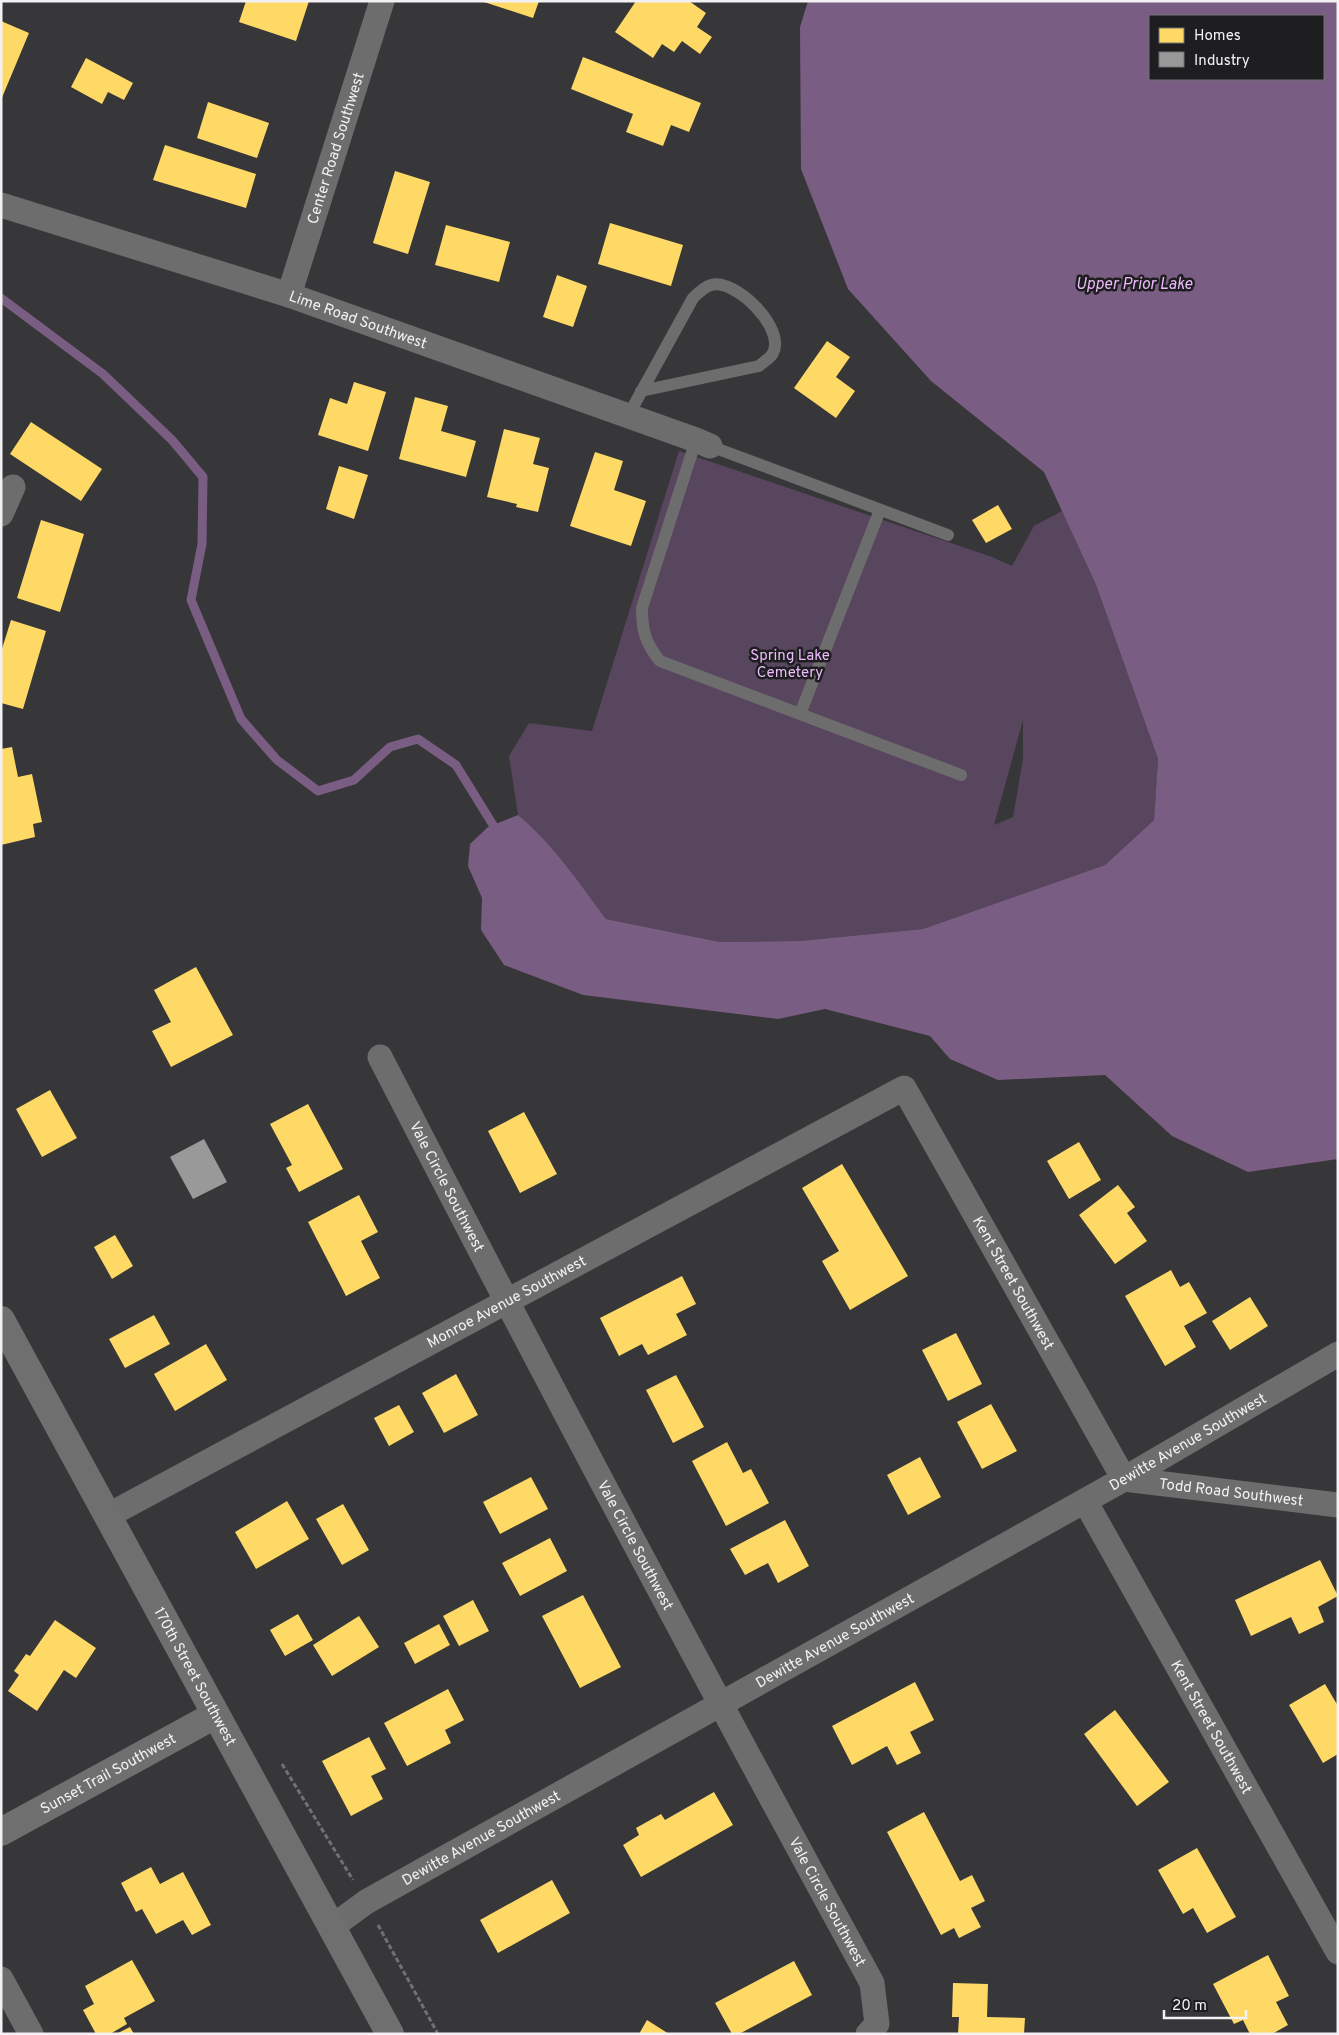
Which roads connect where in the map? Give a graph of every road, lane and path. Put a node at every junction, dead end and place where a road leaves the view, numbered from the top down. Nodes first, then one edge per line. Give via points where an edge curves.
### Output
1 (382, 1) edge
2 (1, 205) edge
3 (290, 295) junction
4 (641, 391) junction
5 (628, 416) junction
6 (703, 443) junction
7 (13, 486) dead end
8 (880, 510) junction
9 (1, 514) edge
10 (948, 535) dead end
11 (800, 714) junction
12 (961, 775) dead end
13 (380, 1057) dead end
14 (904, 1088) joint
15 (506, 1302) junction
16 (1, 1320) edge
17 (1338, 1354) edge
18 (1124, 1479) junction
19 (1085, 1501) junction
20 (1338, 1505) edge
21 (109, 1515) junction
22 (719, 1703) junction
23 (215, 1715) junction
24 (1, 1832) edge
25 (332, 1927) junction
26 (1338, 1952) edge
27 (1, 1979) edge
28 (31, 2034) edge
29 (390, 2034) edge
30 (868, 2034) edge

1 - 3 street, Center Road Southwest
2 - 3 street, Lime Road Southwest
3 - 5 street, Lime Road Southwest
4 - 4 lane via 693,298 703,288 712,284 724,285 753,303 772,326 776,342 773,354 759,366
4 - 5 lane
5 - 6 street, Lime Road Southwest
6 - 8 lane
6 - 11 lane via 642,608 642,628 648,647 660,661
7 - 9 street
8 - 10 lane
8 - 11 lane
11 - 12 lane
13 - 15 street, Vale Circle Southwest
14 - 15 street, Monroe Avenue Southwest
14 - 18 street, Kent Street Southwest
15 - 21 street, Monroe Avenue Southwest
15 - 22 street, Vale Circle Southwest
16 - 21 street, 170th Street Southwest
17 - 18 street, Dewitte Avenue Southwest
18 - 19 street, Dewitte Avenue Southwest
18 - 20 street, Todd Road Southwest
19 - 22 street, Dewitte Avenue Southwest
19 - 26 street, Kent Street Southwest
21 - 23 street, 170th Street Southwest
22 - 25 street, Dewitte Avenue Southwest via 366,1902
22 - 30 street, Vale Circle Southwest via 872,1983 877,2024
23 - 24 street, Sunset Trail Southwest
23 - 25 street, 170th Street Southwest
25 - 29 street, 170th Street Southwest
27 - 28 street

